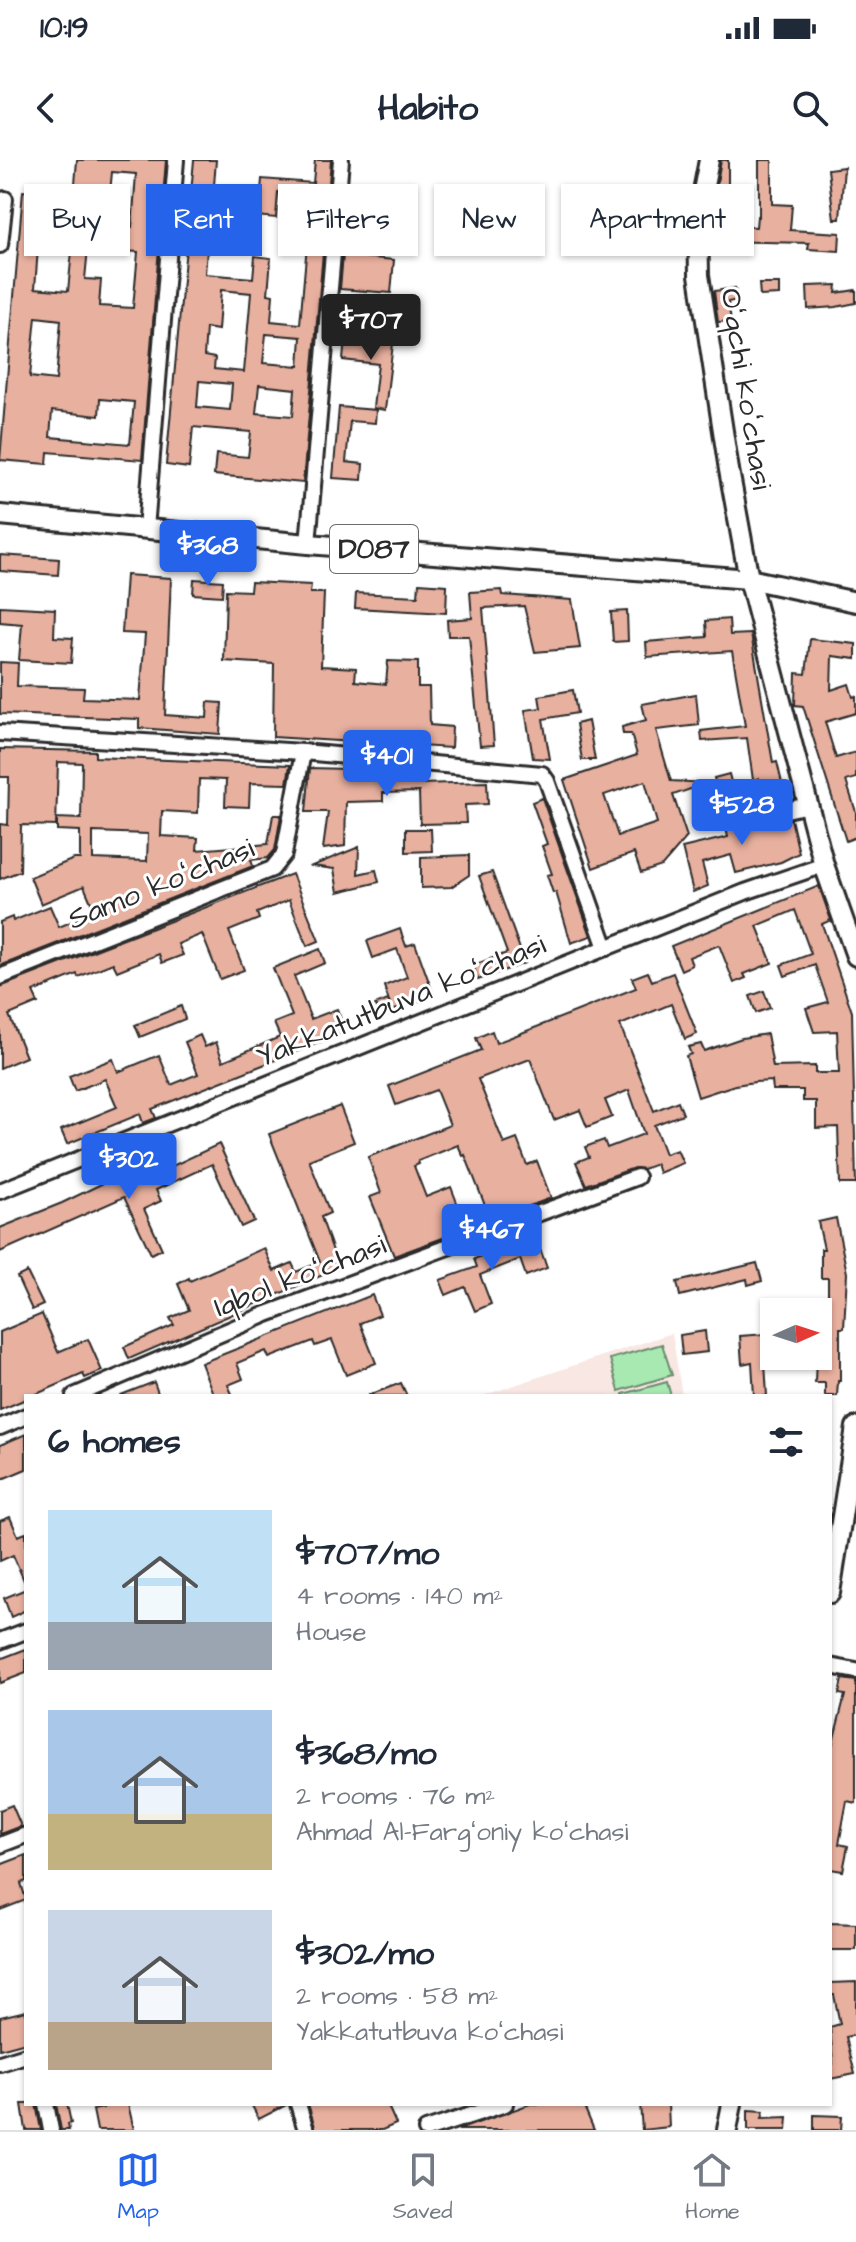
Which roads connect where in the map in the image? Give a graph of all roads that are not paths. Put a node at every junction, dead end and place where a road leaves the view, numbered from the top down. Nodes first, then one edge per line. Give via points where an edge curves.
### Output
1 (176, 160) edge
2 (341, 160) edge
3 (709, 160) edge
4 (5, 199) dead end
5 (0, 245) edge
6 (0, 515) edge
7 (146, 529) junction
8 (308, 544) junction
9 (749, 579) junction
10 (856, 602) edge
11 (0, 733) edge
12 (303, 752) junction
13 (808, 805) junction
14 (752, 818) dead end
15 (824, 865) junction
16 (606, 948) junction
17 (856, 956) edge
18 (0, 977) edge
19 (637, 1177) dead end
20 (0, 1191) edge
21 (79, 1394) edge
22 (24, 1417) edge
23 (0, 1427) edge
24 (856, 1427) edge
25 (832, 1580) edge
26 (24, 1632) edge
27 (0, 1641) edge
28 (832, 1666) edge
29 (856, 1671) edge
30 (24, 1836) edge
31 (0, 1845) edge
32 (24, 2056) edge
33 (0, 2063) edge
34 (46, 2106) edge
35 (299, 2106) edge
36 (499, 2106) edge
37 (732, 2106) edge
38 (51, 2130) edge
39 (306, 2130) edge
40 (426, 2130) edge
41 (727, 2130) edge

1 - 7 street
2 - 8 street
3 - 9 main road, Oʻqchi koʻchasi via 698,217 699,275
4 - 5 street
6 - 7 main road, D087
7 - 8 main road, D087
8 - 9 main road, D087
9 - 10 main road, D087
9 - 13 main road, Oʻqchi koʻchasi
11 - 12 street
12 - 16 street via 542,774
12 - 18 street, Samo koʻchasi via 284,854 272,869
13 - 14 street
13 - 15 main road, Oʻqchi koʻchasi
15 - 16 street, Yakkatutbuva koʻchasi
15 - 17 main road, Oʻqchi koʻchasi
16 - 20 street, Yakkatutbuva koʻchasi
19 - 21 street, Iqbol koʻchasi via 267,1314
22 - 23 street
24 - 25 main road
26 - 27 street
28 - 29 street
30 - 31 street
32 - 33 street
34 - 38 street
35 - 39 street
36 - 40 street
37 - 41 main road

